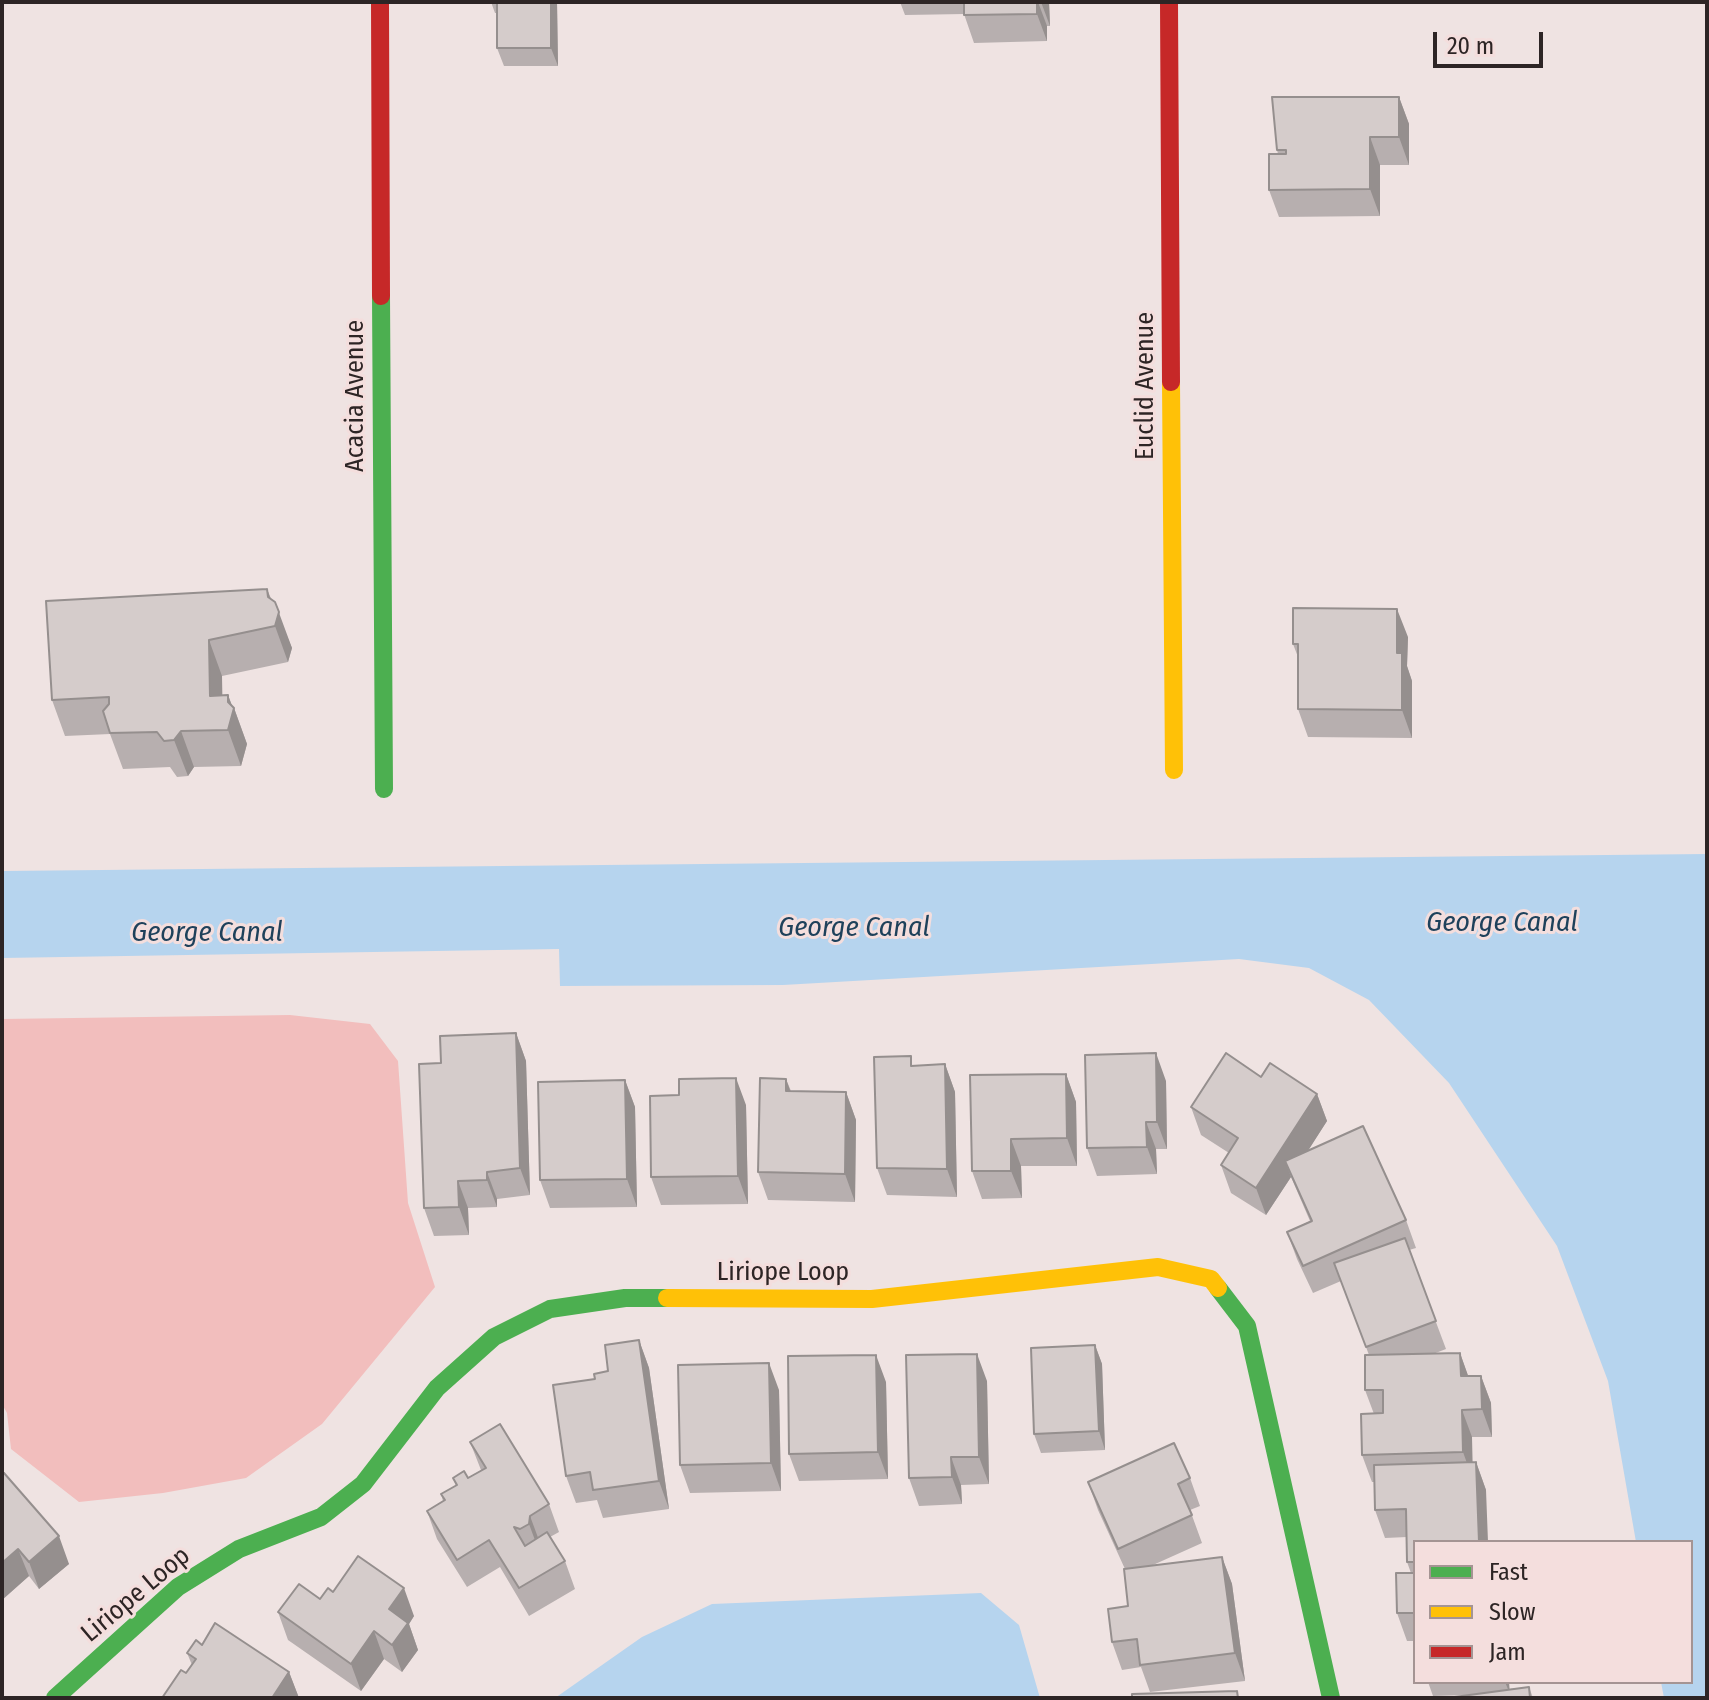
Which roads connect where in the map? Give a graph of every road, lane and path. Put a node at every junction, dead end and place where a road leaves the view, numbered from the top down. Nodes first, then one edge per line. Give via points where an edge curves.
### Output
1 (380, 2) edge
2 (1169, 2) edge
3 (1174, 770) dead end
4 (384, 789) dead end
5 (55, 1698) edge
6 (1331, 1698) edge

1 - 4 street, Acacia Avenue
2 - 3 street, Euclid Avenue
5 - 6 street, Liriope Loop via 178,1587 239,1549 321,1517 363,1484 437,1388 494,1337 550,1309 625,1298 872,1299 1158,1267 1211,1279 1247,1326

